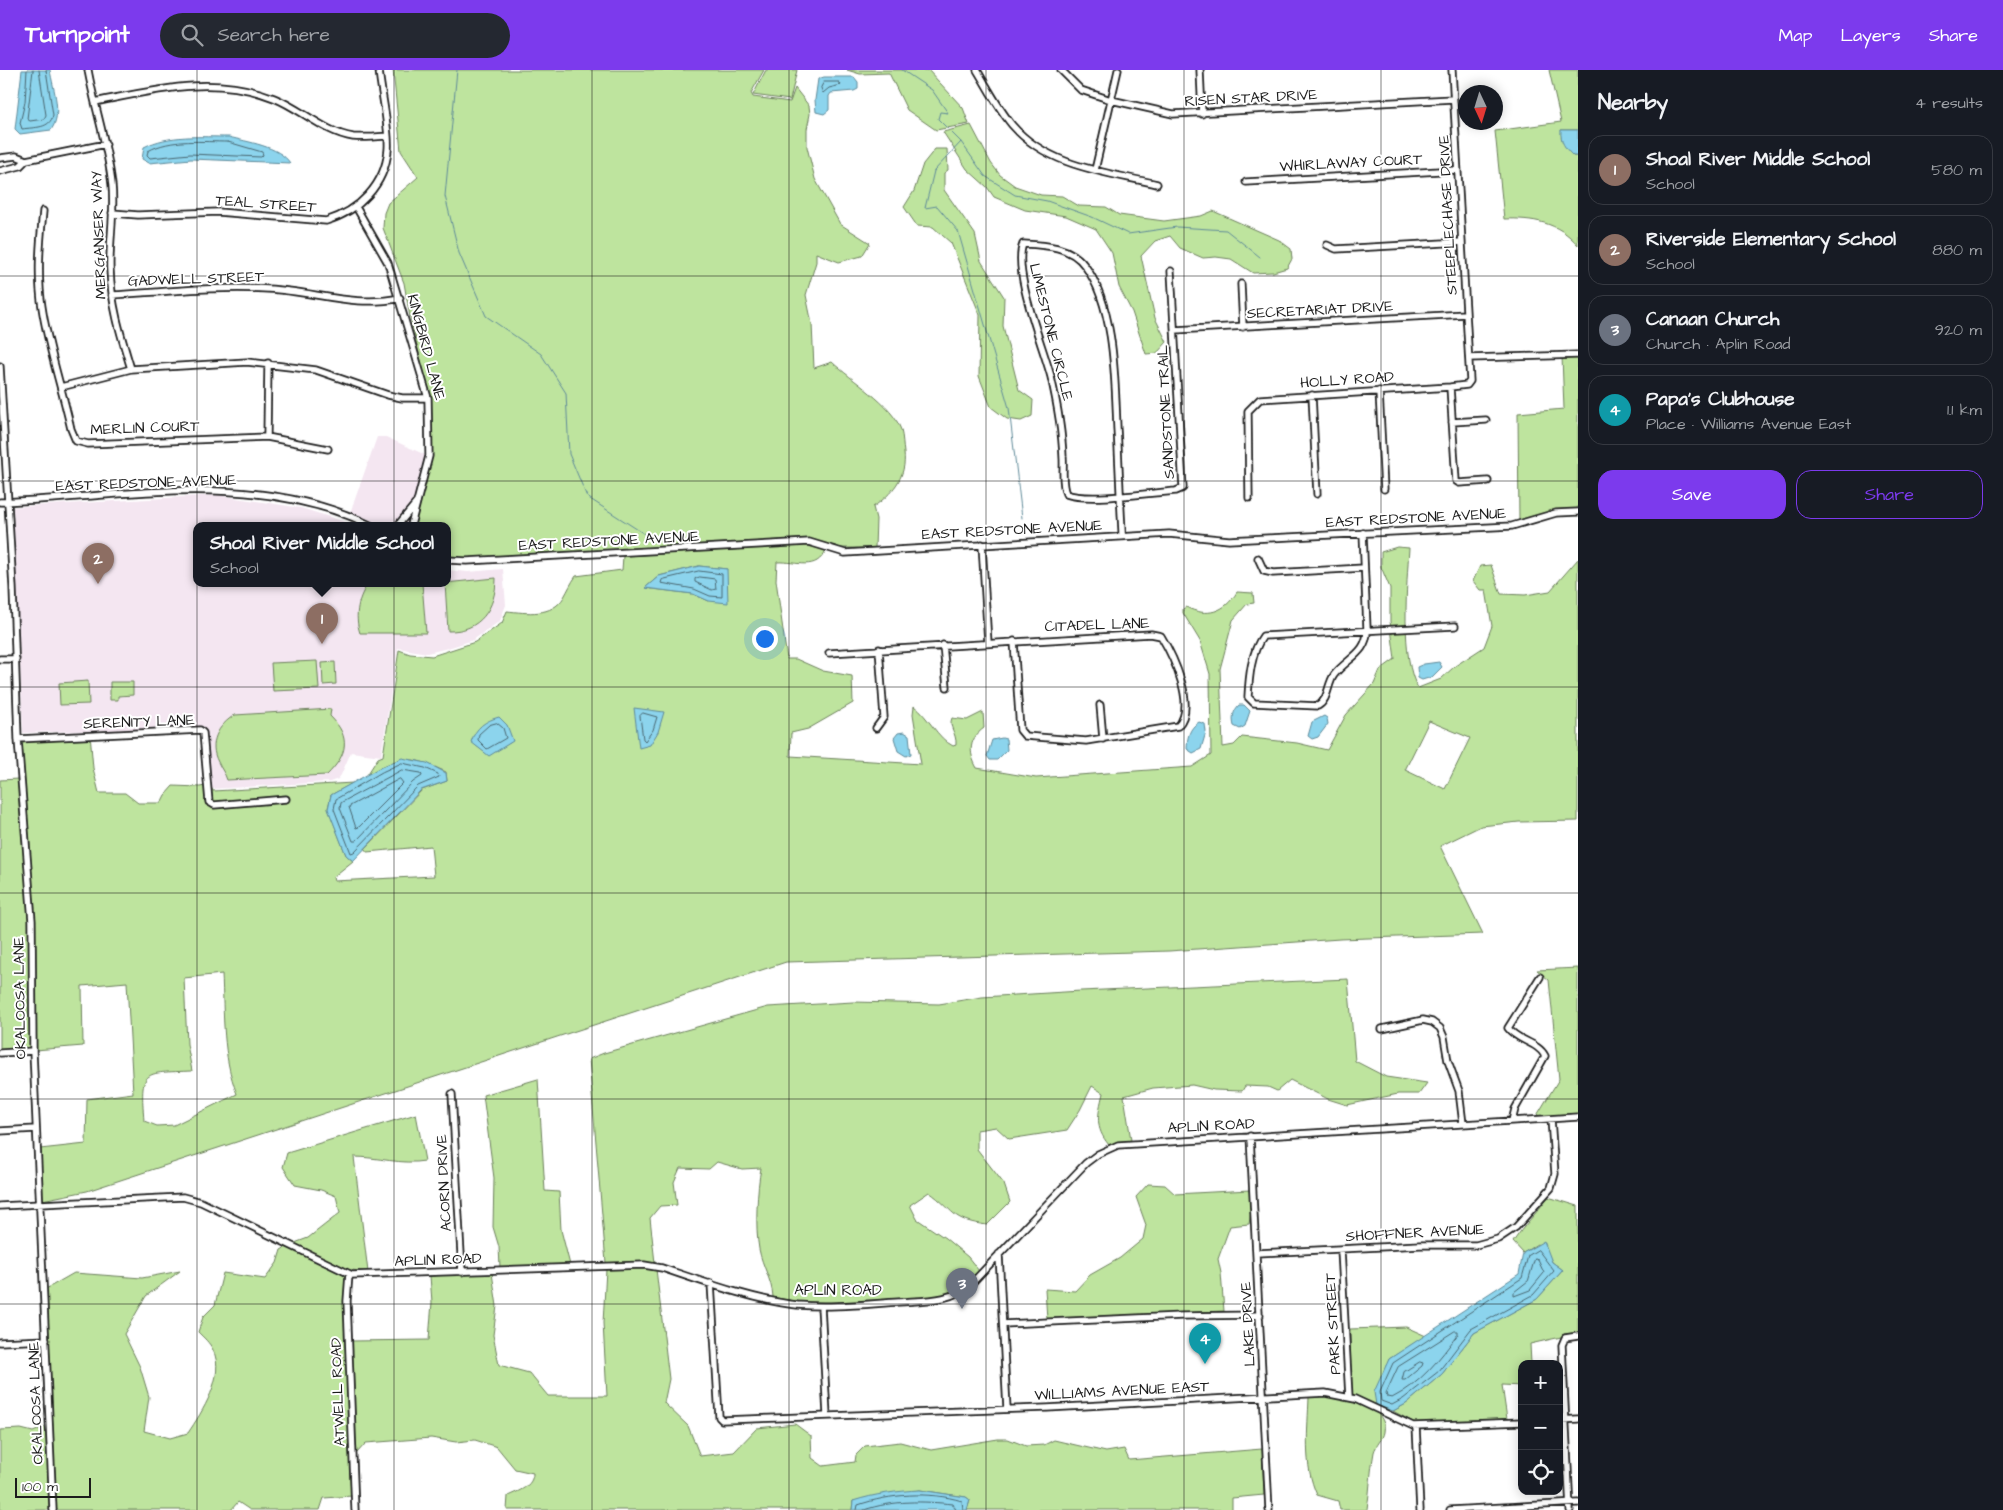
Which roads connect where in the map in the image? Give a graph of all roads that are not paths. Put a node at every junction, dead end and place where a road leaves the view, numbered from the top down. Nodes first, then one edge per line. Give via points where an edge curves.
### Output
1 (88, 70) edge
2 (379, 70) edge
3 (977, 70) edge
4 (1061, 70) edge
5 (1118, 70) edge
6 (1200, 70) edge
7 (1452, 70) edge
8 (1453, 99) junction
9 (1111, 100) junction
10 (95, 102) junction
11 (1202, 114) junction
12 (387, 136) junction
13 (106, 144) junction
14 (0, 158) edge
15 (26, 160) junction
16 (1095, 170) junction
17 (1458, 170) junction
18 (0, 171) edge
19 (1246, 182) dead end
20 (1157, 184) dead end
21 (356, 207) junction
22 (42, 211) dead end
23 (112, 213) junction
24 (1462, 242) junction
25 (1327, 245) dead end
26 (1171, 271) dead end
27 (1241, 284) dead end
28 (112, 294) junction
29 (400, 298) junction
30 (1466, 314) junction
31 (1243, 326) junction
32 (1175, 330) junction
33 (1578, 355) edge
34 (1468, 358) junction
35 (268, 364) junction
36 (0, 366) edge
37 (131, 368) junction
38 (61, 387) junction
39 (1450, 387) junction
40 (1379, 391) junction
41 (1312, 395) junction
42 (428, 398) junction
43 (1486, 420) dead end
44 (1452, 422) junction
45 (267, 437) junction
46 (328, 450) dead end
47 (1488, 482) dead end
48 (1384, 489) dead end
49 (1120, 494) junction
50 (1317, 494) dead end
51 (1249, 498) dead end
52 (0, 502) edge
53 (8, 502) junction
54 (417, 502) junction
55 (1578, 512) edge
56 (363, 522) edge
57 (400, 522) edge
58 (412, 522) edge
59 (1363, 533) junction
60 (1122, 536) junction
61 (982, 544) junction
62 (1258, 558) dead end
63 (451, 560) edge
64 (1364, 568) junction
65 (1455, 626) dead end
66 (1367, 629) junction
67 (1014, 641) junction
68 (988, 643) junction
69 (943, 645) junction
70 (879, 649) junction
71 (829, 653) dead end
72 (0, 659) edge
73 (16, 659) junction
74 (947, 687) dead end
75 (1100, 705) dead end
76 (876, 728) dead end
77 (18, 739) junction
78 (1104, 739) junction
79 (286, 799) dead end
80 (1540, 977) dead end
81 (1382, 1029) dead end
82 (33, 1051) junction
83 (0, 1053) edge
84 (452, 1094) dead end
85 (1578, 1118) edge
86 (1551, 1119) junction
87 (1512, 1121) junction
88 (1464, 1124) junction
89 (36, 1129) junction
90 (0, 1131) edge
91 (1250, 1136) junction
92 (40, 1204) junction
93 (0, 1206) edge
94 (1341, 1250) junction
95 (1257, 1253) junction
96 (1000, 1254) junction
97 (462, 1272) junction
98 (350, 1274) junction
99 (712, 1284) junction
100 (821, 1306) junction
101 (1260, 1316) junction
102 (1003, 1324) junction
103 (1578, 1336) edge
104 (46, 1340) junction
105 (0, 1342) edge
106 (1349, 1396) junction
107 (1264, 1397) junction
108 (1007, 1410) junction
109 (827, 1415) junction
110 (1578, 1419) edge
111 (1566, 1420) junction
112 (1518, 1422) edge
113 (1416, 1426) junction
114 (1578, 1503) edge
115 (1570, 1507) edge
116 (53, 1510) edge
117 (355, 1510) edge
118 (1269, 1510) edge
119 (1420, 1510) edge
120 (1450, 1510) edge

1 - 10 street, MERGANSER WAY
2 - 12 street, TEAL STREET
3 - 16 street via 1005,116 1029,142 1061,161
4 - 9 street, RISEN STAR DRIVE via 1081,90
5 - 9 street
6 - 11 street
7 - 8 street, STEEPLECHASE DRIVE
8 - 11 street, RISEN STAR DRIVE
8 - 17 street, STEEPLECHASE DRIVE
9 - 11 street, RISEN STAR DRIVE via 1173,114
9 - 16 street
10 - 12 street via 170,87 213,84 274,98 351,136
10 - 13 street, MERGANSER WAY
12 - 21 street, TEAL STREET via 388,149 381,176 372,192
13 - 15 street
13 - 23 street, MERGANSER WAY
14 - 15 street via 16,156
15 - 18 street via 20,166
16 - 20 street
17 - 19 street, WHIRLAWAY COURT
17 - 24 street, STEEPLECHASE DRIVE
21 - 23 street, TEAL STREET via 341,217 326,221 218,212
21 - 29 street, KINGBIRD LANE via 380,245
22 - 38 street, MERLIN COURT via 41,304
23 - 28 street, MERGANSER WAY
24 - 25 street via 1336,249
24 - 30 street, STEEPLECHASE DRIVE
26 - 32 street, SANDSTONE TRAIL
27 - 31 street
28 - 29 street, GADWELL STREET via 233,288 304,292 368,303
28 - 37 street, MERGANSER WAY
29 - 42 street, KINGBIRD LANE
30 - 31 street, SECRETARIAT DRIVE
30 - 34 street, STEEPLECHASE DRIVE
31 - 32 street, SECRETARIAT DRIVE
32 - 49 street, SANDSTONE TRAIL via 1182,488
33 - 34 street
34 - 39 street, HOLLY ROAD via 1470,381 1467,385
35 - 37 street via 247,362
35 - 42 street via 316,370 402,398
35 - 45 street
36 - 53 street, OKALOOSA LANE
37 - 38 street
38 - 45 street, MERLIN COURT via 76,441 88,444
39 - 40 street, HOLLY ROAD
39 - 44 street
40 - 41 street, HOLLY ROAD
40 - 48 street
41 - 50 street
41 - 51 street, HOLLY ROAD via 1260,399 1248,411
42 - 54 street, KINGBIRD LANE via 429,456
43 - 44 street
44 - 47 street via 1456,481 1459,484
45 - 46 street, MERLIN COURT
49 - 49 street, LIMESTONE CIRCLE via 1112,348 1097,287 1085,265 1073,254 1058,247 1023,244 1020,266 1025,291 1056,400 1063,456 1063,488 1066,494 1074,497
49 - 60 street, LIMESTONE CIRCLE
52 - 53 street, EAST REDSTONE AVENUE
53 - 56 street, EAST REDSTONE AVENUE via 208,490 248,491 331,509
53 - 73 street, OKALOOSA LANE
54 - 57 street, KINGBIRD LANE
54 - 58 street, KINGBIRD LANE
55 - 59 street, EAST REDSTONE AVENUE via 1556,514 1512,526
59 - 60 street, EAST REDSTONE AVENUE via 1229,540 1169,534
59 - 64 street
60 - 61 street, EAST REDSTONE AVENUE
61 - 63 street, EAST REDSTONE AVENUE via 845,552 810,542
61 - 68 street
62 - 64 street via 1264,571 1273,573
64 - 66 street
65 - 66 street
66 - 66 street via 1365,646 1335,674 1318,706 1254,703 1248,697 1249,679 1258,643 1263,636
67 - 68 street, CITADEL LANE
67 - 78 street, CITADEL LANE via 1020,730 1025,736 1086,741
67 - 78 street, CITADEL LANE via 1161,636 1181,679 1185,707 1182,722 1178,726
68 - 69 street, CITADEL LANE
69 - 70 street, CITADEL LANE
69 - 74 street
70 - 71 street, CITADEL LANE
70 - 76 street via 884,717
72 - 73 street
73 - 77 street, OKALOOSA LANE
75 - 78 street
77 - 79 street, SERENITY LANE via 200,730 203,733 209,802 214,805
77 - 82 street, OKALOOSA LANE via 32,921
80 - 87 street via 1508,1028 1545,1056 1515,1109
81 - 88 street via 1423,1020 1440,1028
82 - 83 street
82 - 89 street, OKALOOSA LANE
84 - 97 street, ACORN DRIVE
85 - 86 street, APLIN ROAD
86 - 87 street, APLIN ROAD
86 - 94 street, SHOFFNER AVENUE via 1555,1174 1552,1185 1512,1231 1486,1244
87 - 88 street, APLIN ROAD
88 - 91 street, APLIN ROAD
89 - 90 street
89 - 92 street, OKALOOSA LANE
91 - 95 street, LAKE DRIVE
91 - 96 street, APLIN ROAD via 1127,1143 1108,1149 1086,1163
92 - 93 street, APLIN ROAD
92 - 98 street, APLIN ROAD via 191,1199
92 - 104 street, OKALOOSA LANE
94 - 95 street, SHOFFNER AVENUE
94 - 106 street, PARK STREET
95 - 101 street, LAKE DRIVE
96 - 100 street, APLIN ROAD via 968,1287 948,1297
96 - 102 street
97 - 98 street, APLIN ROAD
97 - 99 street, APLIN ROAD via 644,1265
98 - 117 street, ATWELL ROAD via 347,1301
99 - 100 street, APLIN ROAD via 785,1303
99 - 109 street, WILLIAMS AVENUE EAST via 719,1416 724,1420
100 - 109 street
101 - 102 street
101 - 107 street, LAKE DRIVE
102 - 108 street
103 - 111 street via 1565,1338 1562,1345
104 - 105 street
104 - 116 street, OKALOOSA LANE
106 - 107 street, WILLIAMS AVENUE EAST via 1325,1393
106 - 113 street, WILLIAMS AVENUE EAST
107 - 108 street, WILLIAMS AVENUE EAST
107 - 118 street, LAKE DRIVE
108 - 109 street, WILLIAMS AVENUE EAST
110 - 111 street
111 - 115 street
112 - 113 street, WILLIAMS AVENUE EAST
113 - 119 street
114 - 115 street
115 - 120 street

